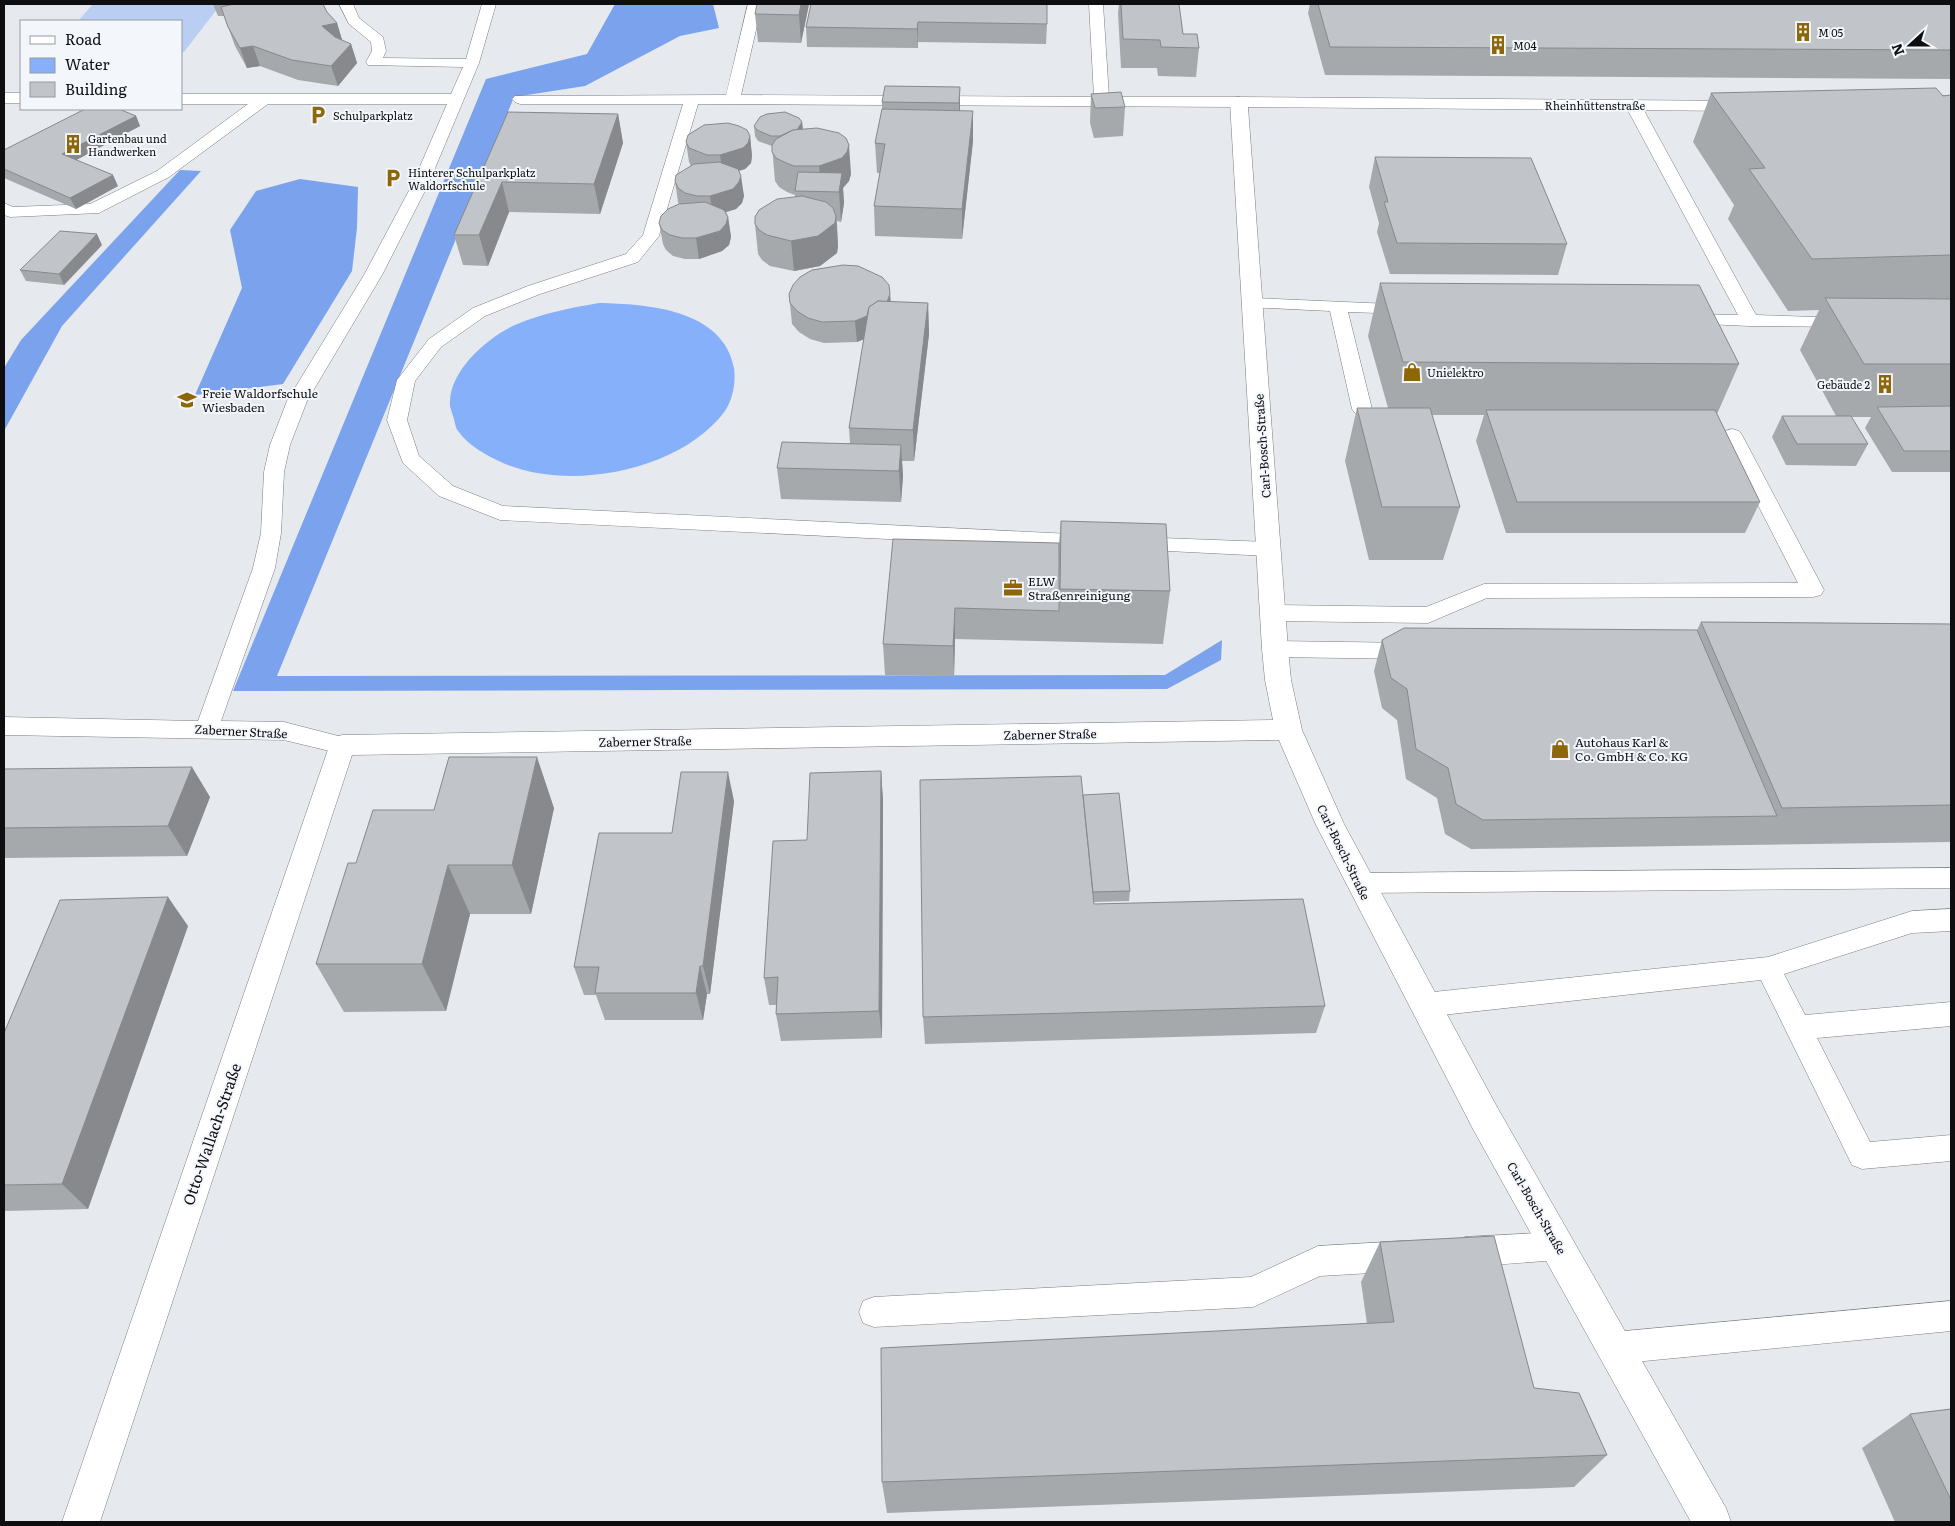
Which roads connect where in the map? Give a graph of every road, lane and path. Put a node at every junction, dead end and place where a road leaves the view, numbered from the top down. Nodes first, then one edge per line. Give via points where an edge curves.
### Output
1 (346, 4) edge
2 (488, 4) edge
3 (755, 4) edge
4 (1096, 4) edge
5 (472, 63) junction
6 (4, 98) edge
7 (20, 98) edge
8 (182, 98) edge
9 (264, 99) junction
10 (456, 99) junction
11 (520, 99) dead end
12 (692, 99) junction
13 (733, 99) junction
14 (1102, 101) junction
15 (1239, 102) junction
16 (1633, 105) junction
17 (1762, 106) edge
18 (4, 208) edge
19 (1252, 303) junction
20 (1338, 307) junction
21 (1426, 310) edge
22 (1671, 318) edge
23 (1750, 321) junction
24 (1865, 323) edge
25 (1362, 409) edge
26 (1732, 435) dead end
27 (1269, 549) junction
28 (1274, 613) junction
29 (1275, 649) junction
30 (1435, 651) edge
31 (4, 726) edge
32 (207, 728) junction
33 (1288, 730) junction
34 (342, 745) junction
35 (1951, 878) edge
36 (1359, 884) junction
37 (1951, 920) edge
38 (1768, 968) junction
39 (1424, 1005) junction
40 (1951, 1014) edge
41 (1798, 1028) junction
42 (1951, 1148) edge
43 (1558, 1246) junction
44 (874, 1312) dead end
45 (1951, 1316) edge
46 (1614, 1348) junction
47 (81, 1522) edge
48 (1712, 1522) edge

1 - 5 lane via 350,18 357,26 378,40 379,51 373,62
2 - 5 lane
3 - 13 lane
4 - 14 lane
5 - 10 lane
6 - 7 lane
8 - 9 lane
9 - 10 lane
9 - 18 lane via 163,174 93,209 10,212
10 - 32 lane via 420,185 373,275 297,401 280,445 274,472 271,533 264,568
11 - 12 lane
12 - 13 lane
12 - 27 lane via 650,236 632,258 479,312 435,343 406,380 397,420 410,459 446,491 500,513
13 - 14 lane
14 - 15 lane
15 - 16 street, Rheinhüttenstraße
15 - 19 street, Carl-Bosch-Straße
16 - 17 street, Rheinhüttenstraße
16 - 23 lane
19 - 20 lane
19 - 27 street, Carl-Bosch-Straße
20 - 21 lane
20 - 25 lane
22 - 23 lane
23 - 24 lane
26 - 28 lane via 1813,590 1484,591 1428,616
27 - 28 street, Carl-Bosch-Straße
28 - 29 street, Carl-Bosch-Straße
29 - 30 lane
29 - 33 street, Carl-Bosch-Straße
31 - 32 lane, Zaberner Straße
32 - 34 lane, Zaberner Straße via 284,731
33 - 34 street, Zaberner Straße
33 - 36 street, Carl-Bosch-Straße
34 - 47 street, Otto-Wallach-Straße
35 - 36 lane
36 - 39 street, Carl-Bosch-Straße
37 - 38 lane via 1912,922
38 - 39 lane
38 - 41 lane
39 - 43 street, Carl-Bosch-Straße
40 - 41 lane
41 - 42 lane via 1862,1156
43 - 44 lane via 1318,1261 1253,1292
43 - 46 street, Carl-Bosch-Straße
45 - 46 lane
46 - 48 street, Carl-Bosch-Straße

